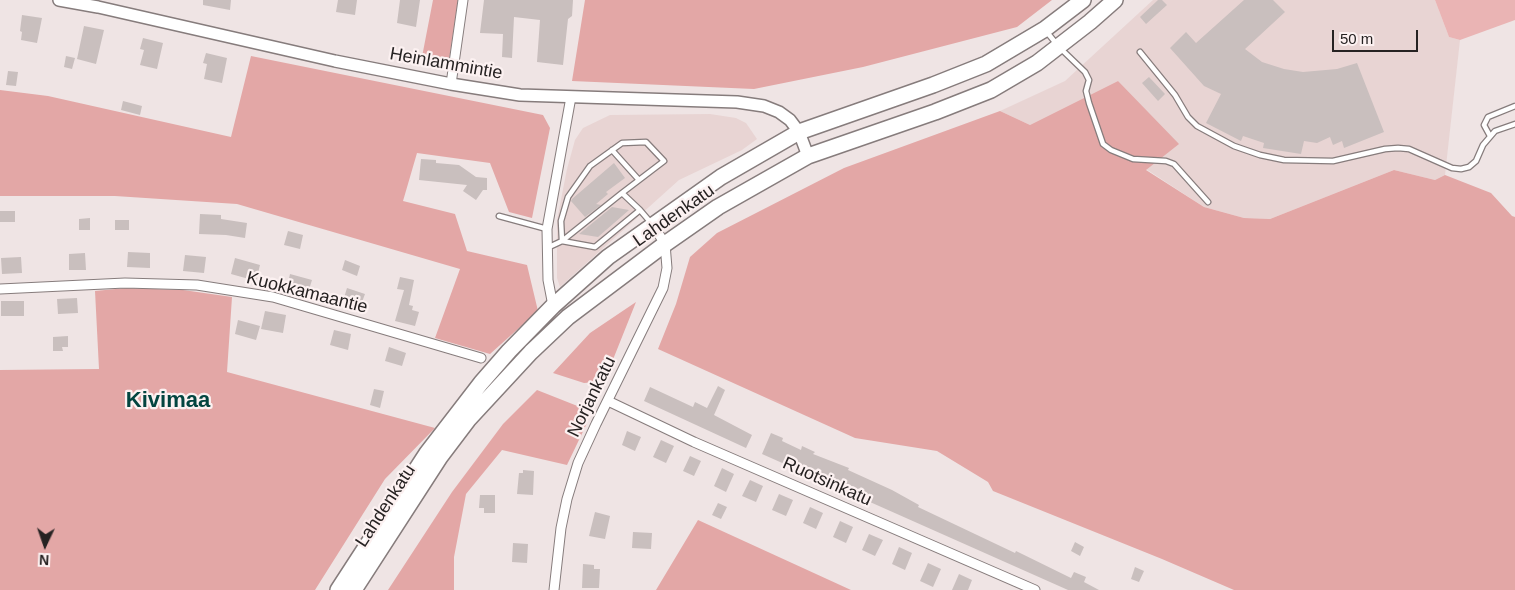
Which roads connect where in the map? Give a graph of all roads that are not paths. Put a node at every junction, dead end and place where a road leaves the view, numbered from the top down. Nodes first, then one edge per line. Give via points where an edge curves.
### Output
1 (59, 0) edge
2 (463, 0) edge
3 (1083, 0) edge
4 (1115, 0) edge
5 (1045, 30) junction
6 (1059, 46) junction
7 (1140, 52) dead end
8 (451, 84) junction
9 (571, 97) junction
10 (1515, 106) edge
11 (1515, 124) edge
12 (799, 132) junction
13 (1490, 136) junction
14 (612, 150) junction
15 (808, 156) junction
16 (639, 180) junction
17 (622, 192) junction
18 (1208, 202) dead end
19 (640, 210) junction
20 (499, 216) dead end
21 (653, 225) junction
22 (547, 229) junction
23 (562, 241) junction
24 (665, 244) junction
25 (547, 248) junction
26 (0, 289) edge
27 (553, 306) junction
28 (481, 358) dead end
29 (487, 387) junction
30 (608, 401) junction
31 (338, 590) edge
32 (354, 590) edge
33 (554, 590) edge
34 (1035, 590) edge

1 - 8 street, Heinlammintie
2 - 8 street
3 - 5 main road, Lahdenkatu
4 - 6 main road, Lahdenkatu
5 - 6 lane
5 - 12 main road, Lahdenkatu via 986,64
6 - 15 main road, Lahdenkatu via 991,90
6 - 18 lane via 1089,80 1086,91 1103,144 1133,159 1174,164
7 - 13 lane via 1197,126 1234,146 1260,155 1284,160 1333,161 1398,148 1409,149 1461,169 1476,161
8 - 9 street, Heinlammintie via 520,95
9 - 12 street, Heinlammintie via 738,102 778,112
9 - 22 street
10 - 13 lane via 1488,117 1484,125
11 - 13 lane
12 - 15 street, Heinlammintie
12 - 21 main road, Lahdenkatu via 721,177
14 - 16 lane
14 - 16 lane via 622,143 646,142 664,161
14 - 23 lane via 590,166 568,197 561,221
15 - 24 main road, Lahdenkatu via 718,207
16 - 17 lane
17 - 19 lane
17 - 23 lane
19 - 21 lane
19 - 23 lane via 595,247
20 - 22 lane
21 - 24 street, Norjankatu
21 - 27 main road, Lahdenkatu via 608,257
22 - 25 street
23 - 25 lane
24 - 29 main road, Lahdenkatu via 568,317
24 - 30 street, Norjankatu via 667,268 663,288
25 - 27 street
26 - 28 street, Kuokkamaantie via 126,283 197,286 272,297
27 - 29 main road, Lahdenkatu via 510,351
29 - 31 main road, Lahdenkatu via 426,453
29 - 32 main road, Lahdenkatu
30 - 33 street, Norjankatu via 578,463 567,498
30 - 34 street, Ruotsinkatu via 694,442

